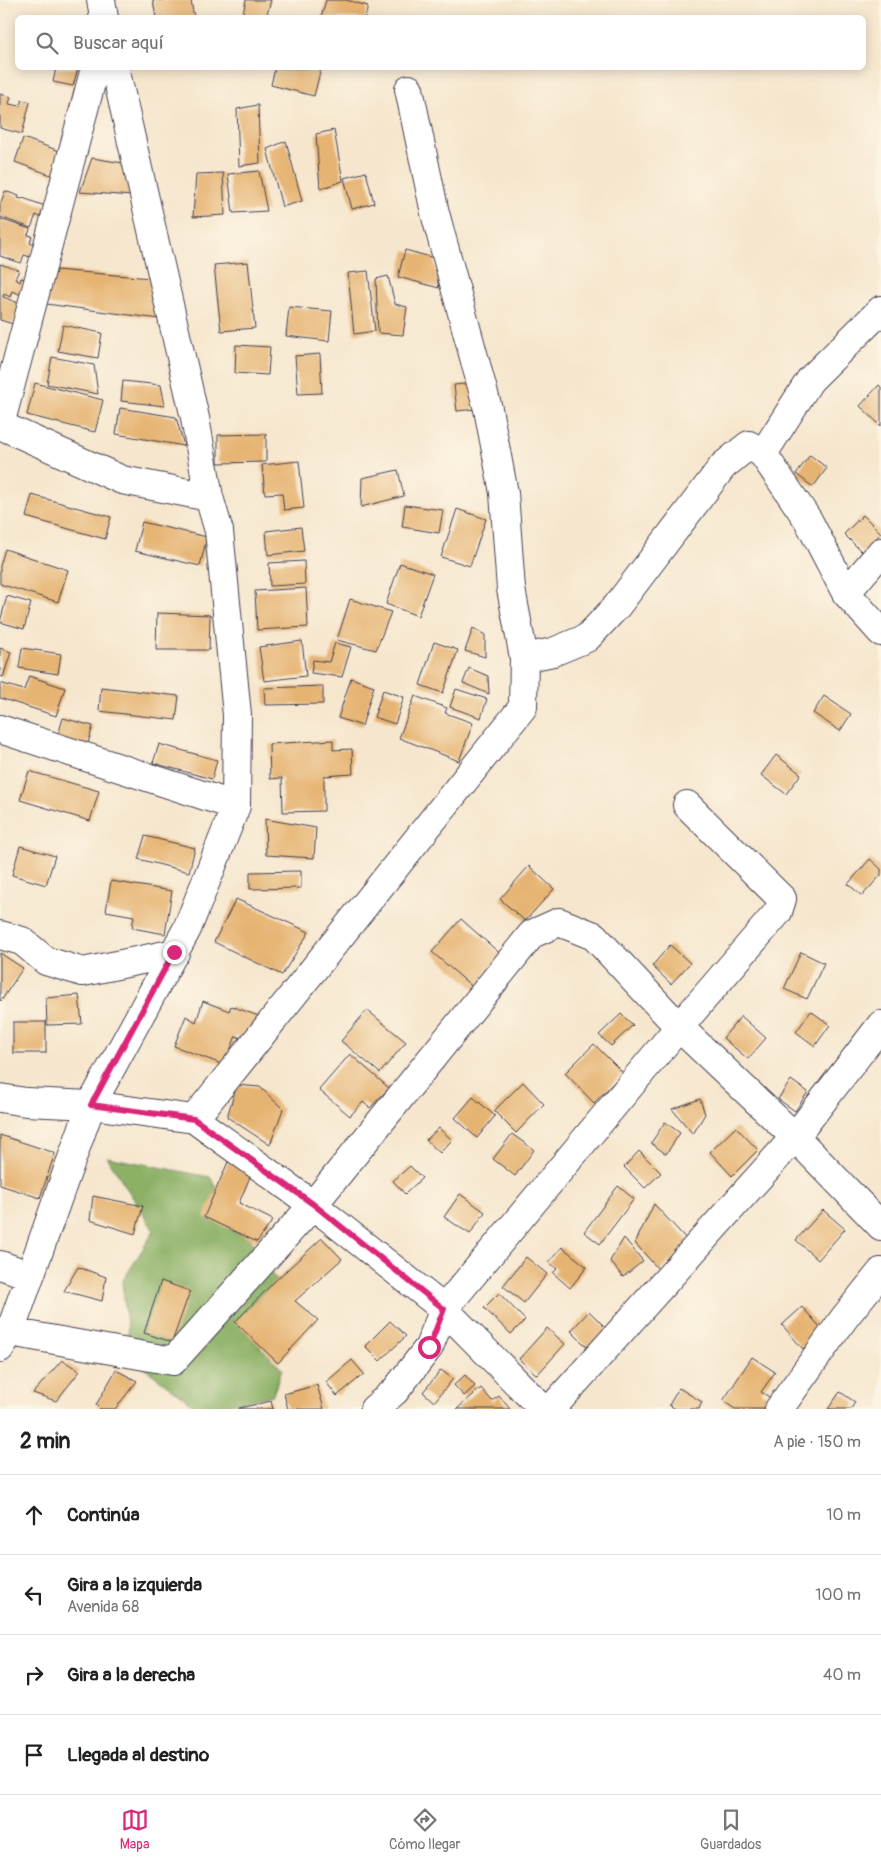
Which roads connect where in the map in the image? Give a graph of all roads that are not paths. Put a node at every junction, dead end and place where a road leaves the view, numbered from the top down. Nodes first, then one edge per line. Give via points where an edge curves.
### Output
1 (101, 0) edge
2 (104, 15) edge
3 (93, 70) edge
4 (115, 70) edge
5 (409, 89) dead end
6 (881, 310) edge
7 (0, 425) edge
8 (763, 454) junction
9 (209, 497) junction
10 (881, 552) edge
11 (846, 593) junction
12 (881, 632) edge
13 (524, 658) junction
14 (0, 730) edge
15 (687, 805) dead end
16 (236, 806) junction
17 (0, 935) edge
18 (174, 952) junction
19 (881, 1025) edge
20 (679, 1027) junction
21 (0, 1098) edge
22 (91, 1105) junction
23 (194, 1119) junction
24 (795, 1137) junction
25 (313, 1204) junction
26 (881, 1226) edge
27 (0, 1265) edge
28 (881, 1272) edge
29 (29, 1274) junction
30 (444, 1309) junction
31 (5, 1340) edge
32 (374, 1409) edge
33 (543, 1409) edge
34 (550, 1409) edge
35 (779, 1409) edge

1 - 2 street
3 - 7 street
4 - 9 street via 195,418
5 - 13 street via 435,213 488,409 504,493 512,589
6 - 8 street via 810,380
7 - 9 street via 122,480
8 - 11 street via 808,520
8 - 13 street via 748,445 722,466 617,606 587,638 552,652
9 - 16 street via 219,530 237,715
10 - 11 street
11 - 12 street
13 - 23 street via 523,707
14 - 16 street
15 - 20 street via 782,899 778,912
16 - 18 street via 187,928
17 - 18 street via 22,941 46,961 83,972
18 - 22 street
19 - 24 street
20 - 24 street
20 - 25 street via 594,936 558,922 532,934
20 - 30 street
21 - 22 street
22 - 23 street
22 - 29 street
23 - 25 street
24 - 26 street
24 - 34 street
25 - 30 street
25 - 31 street via 174,1361
27 - 29 street
28 - 35 street
29 - 31 street
30 - 32 street via 429,1347 395,1391
30 - 33 street

